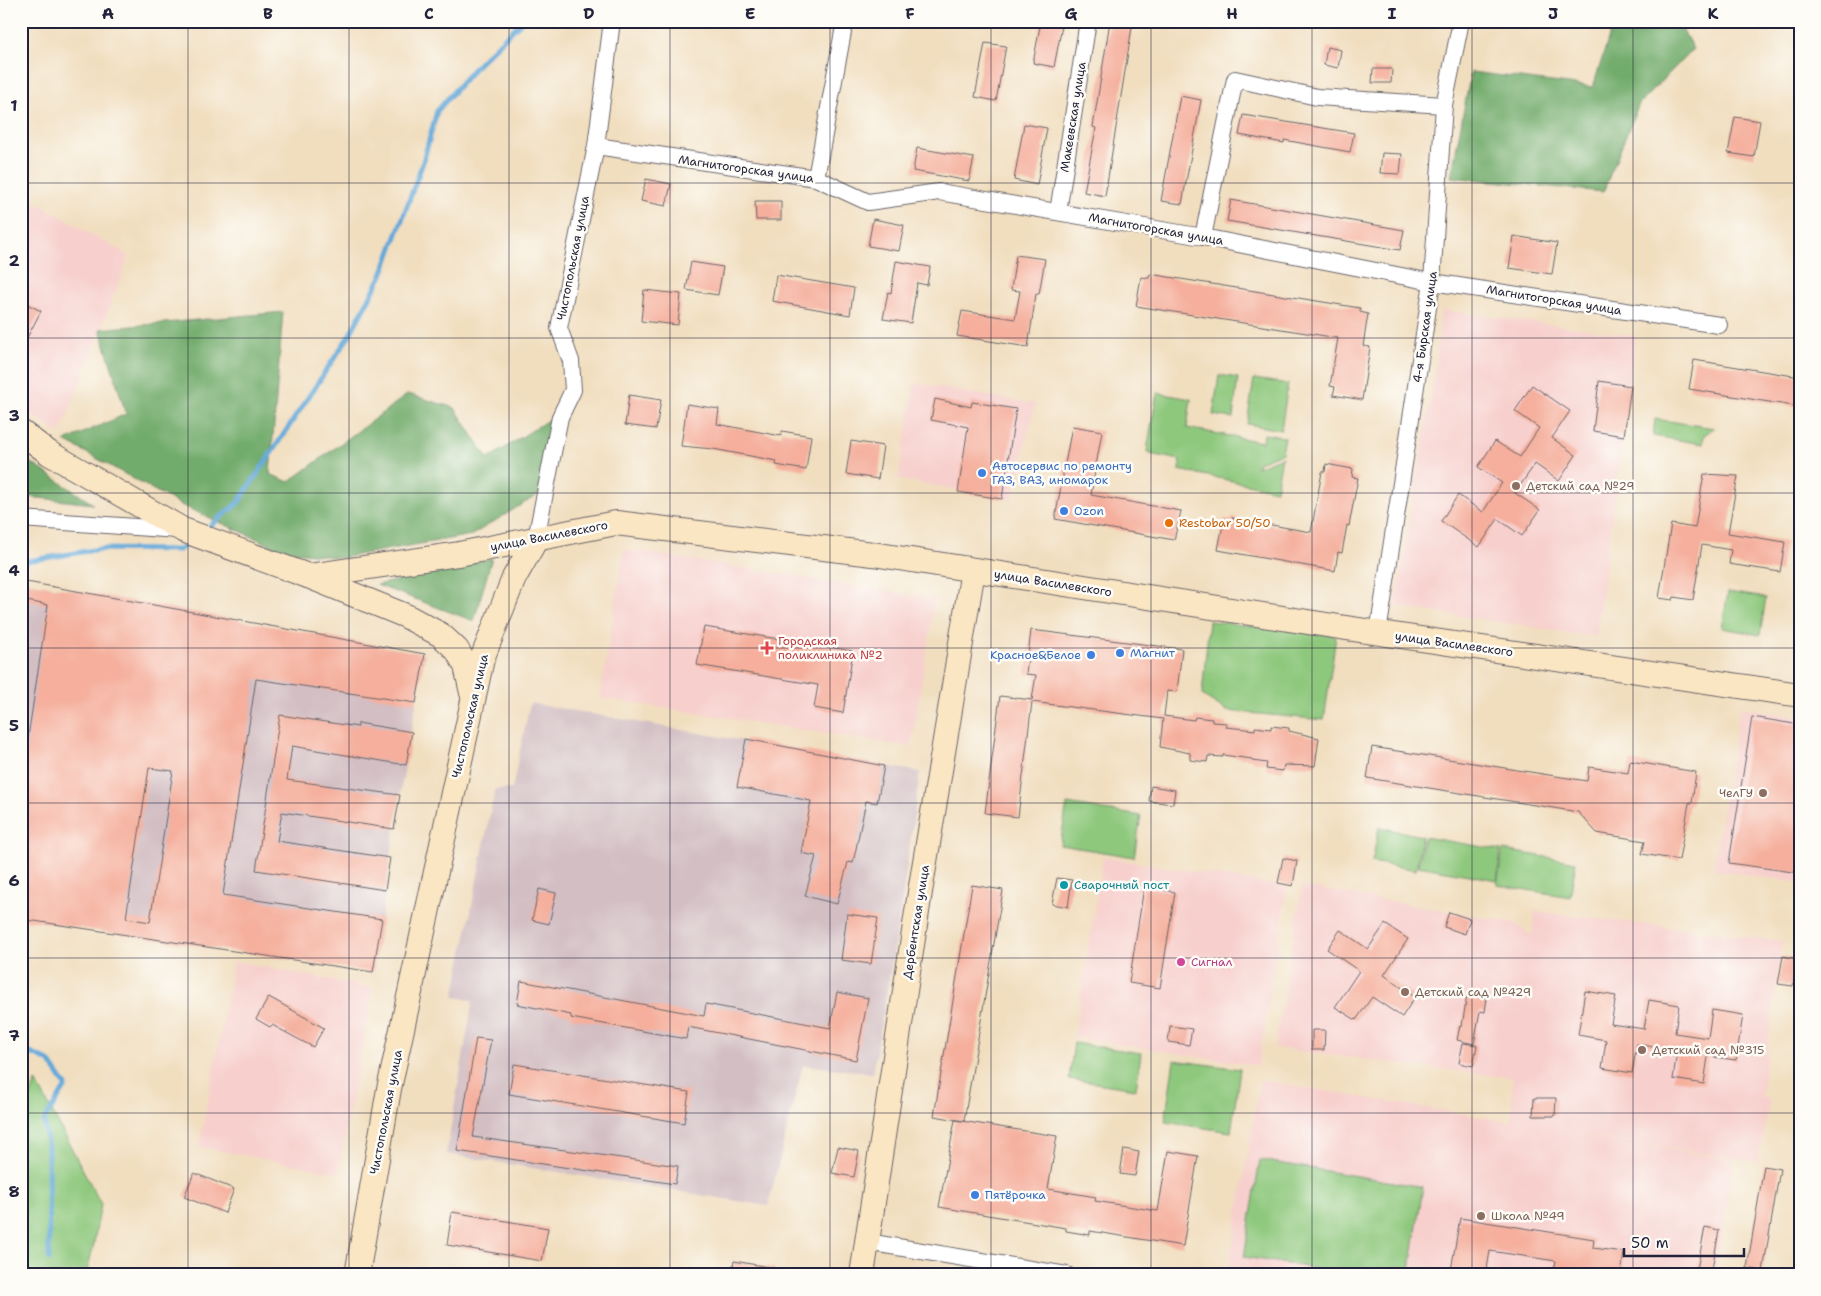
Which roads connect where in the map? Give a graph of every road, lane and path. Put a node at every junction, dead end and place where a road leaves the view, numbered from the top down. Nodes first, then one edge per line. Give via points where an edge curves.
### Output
1 (612, 21) edge
2 (845, 21) edge
3 (1088, 21) edge
4 (1461, 21) edge
5 (1444, 105) junction
6 (596, 146) junction
7 (816, 178) junction
8 (1058, 212) junction
9 (1203, 237) junction
10 (1432, 282) junction
11 (1719, 325) dead end
12 (21, 432) edge
13 (21, 519) edge
14 (183, 530) junction
15 (536, 539) junction
16 (973, 570) junction
17 (308, 576) junction
18 (1378, 633) junction
19 (1800, 695) edge
20 (473, 697) junction
21 (867, 1242) junction
22 (357, 1275) edge
23 (862, 1275) edge
24 (1067, 1275) edge

1 - 6 street, Чистопольская улица
2 - 7 street
3 - 8 street, Макеевская улица
4 - 5 street, 4-я Бирская улица
5 - 9 street via 1317,96 1235,79
5 - 10 street, 4-я Бирская улица
6 - 7 street, Магнитогорская улица
6 - 15 street, Чистопольская улица via 559,328 571,361 573,390 560,417
7 - 8 street, Магнитогорская улица via 868,202 939,192
8 - 9 street, Магнитогорская улица
9 - 10 street, Магнитогорская улица
10 - 11 street, Магнитогорская улица
10 - 18 street, 4-я Бирская улица
12 - 14 street via 50,453
13 - 14 street
14 - 17 street
15 - 16 street, улица Василевского via 616,523 873,554
15 - 17 street, улица Василевского
15 - 20 street, Чистопольская улица via 514,578 482,659
16 - 18 street, улица Василевского
16 - 21 street, Дербентская улица
17 - 20 street via 406,616 441,635 457,650 466,666
18 - 19 street, улица Василевского
20 - 22 street, Чистопольская улица via 389,1089
21 - 23 street, Дербентская улица
21 - 24 street

